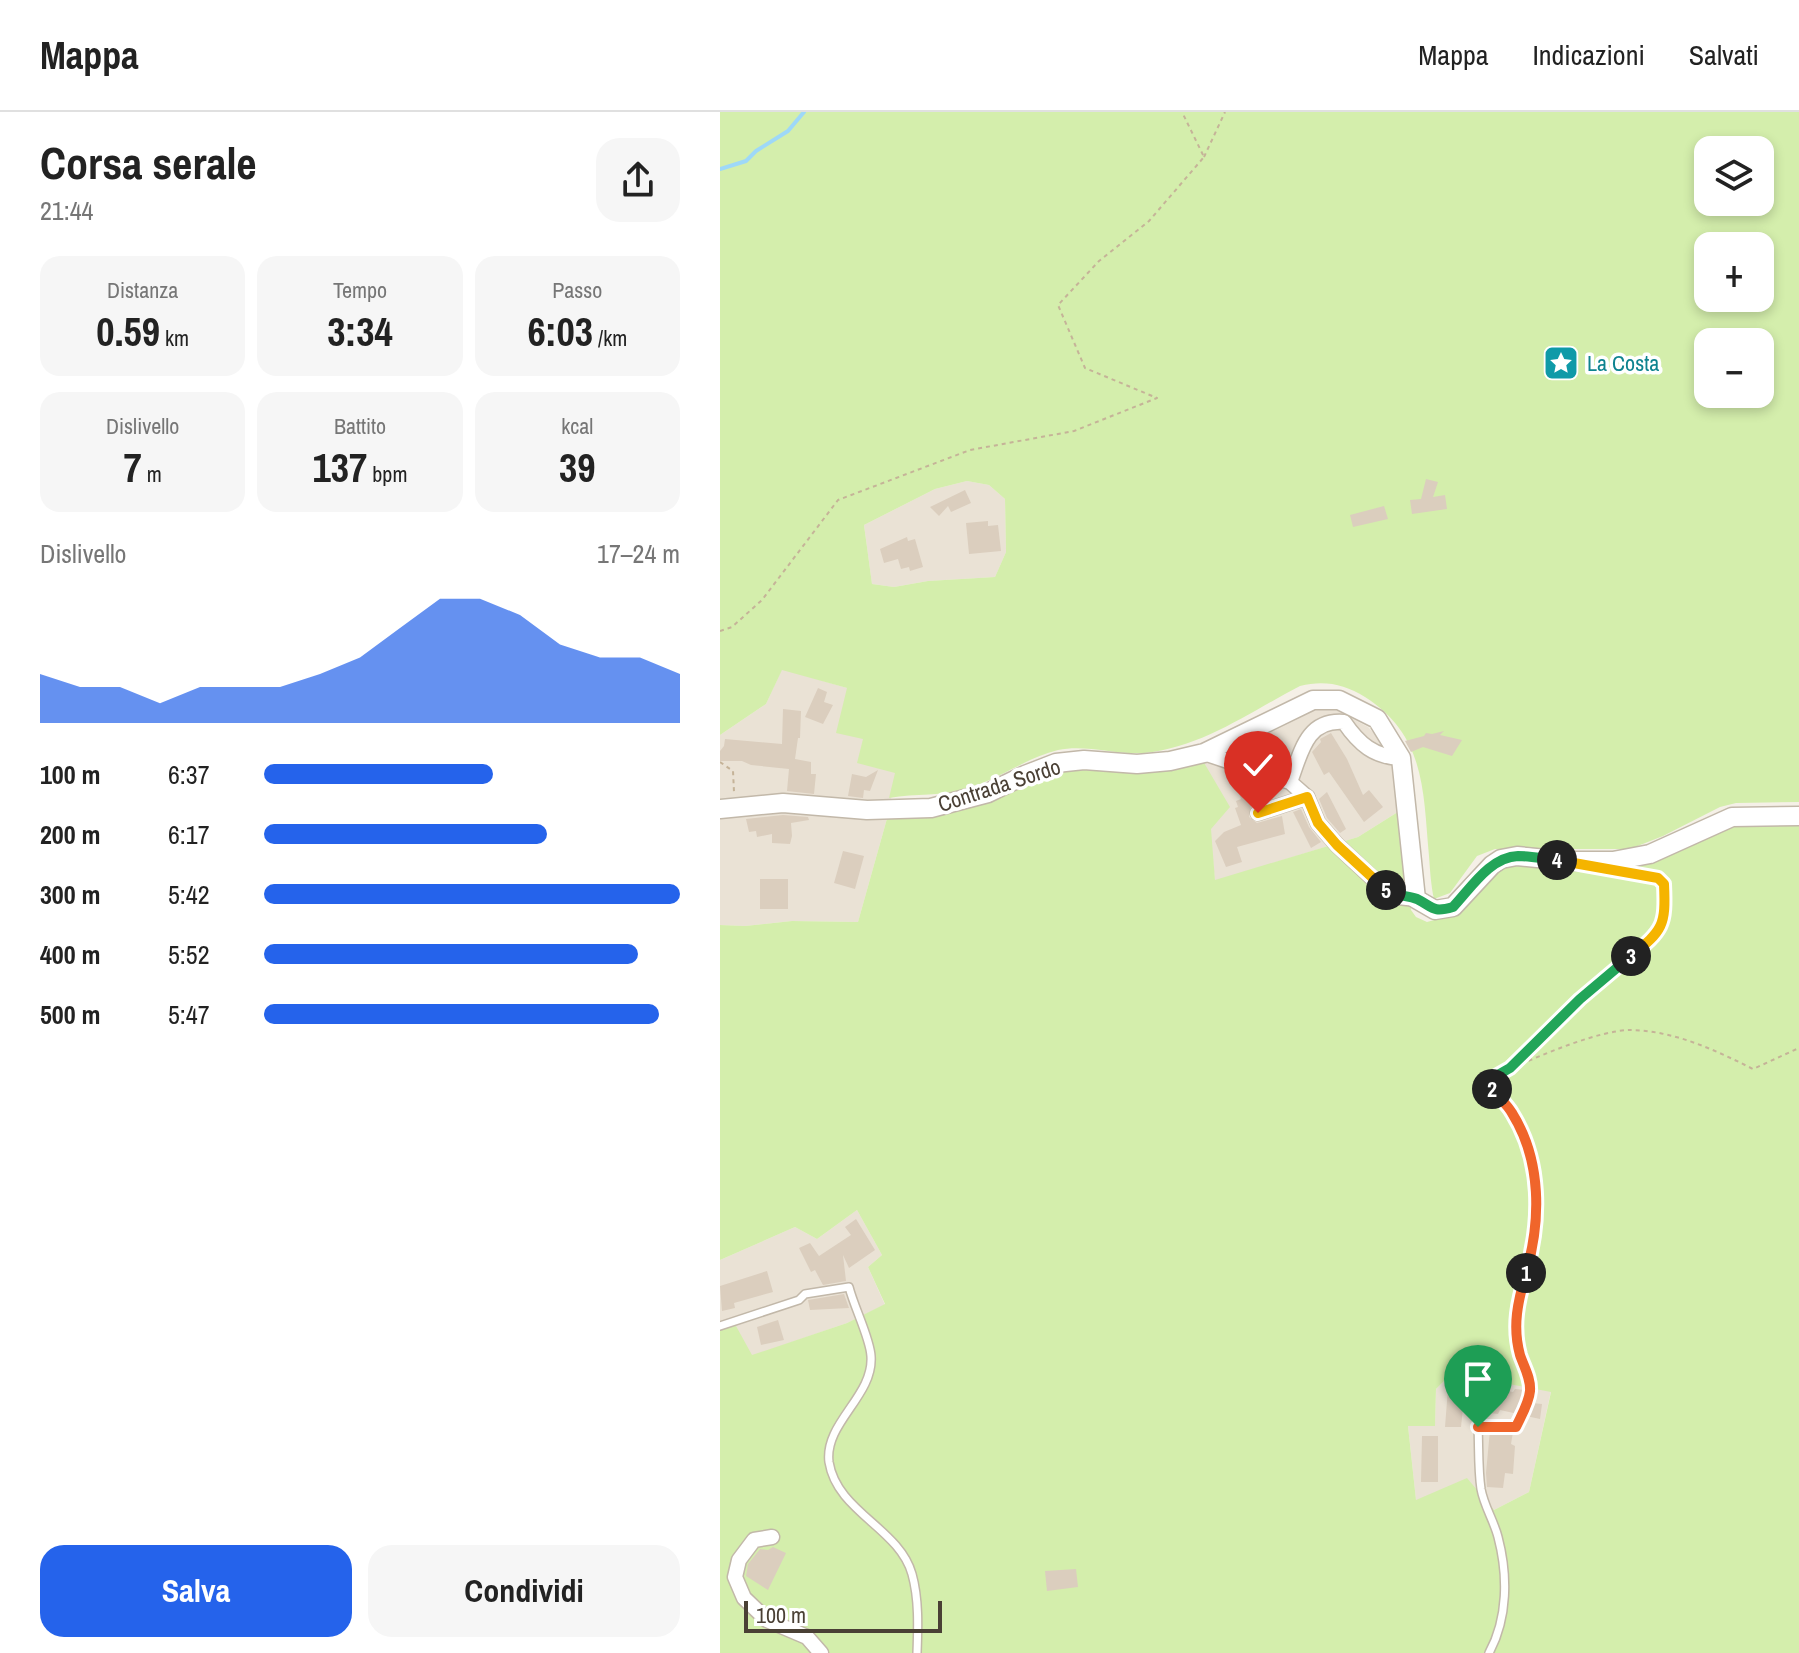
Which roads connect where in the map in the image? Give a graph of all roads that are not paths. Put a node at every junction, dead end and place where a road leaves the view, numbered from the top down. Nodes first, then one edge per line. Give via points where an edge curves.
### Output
1 (1204, 753) junction
2 (1401, 758) junction
3 (1290, 782) junction
4 (1307, 797) junction
5 (727, 809) edge
6 (1258, 813) dead end
7 (1799, 816) edge
8 (1416, 899) junction
9 (720, 1326) edge
10 (1478, 1427) road end
11 (772, 1537) dead end
12 (821, 1653) edge
13 (917, 1653) edge
14 (1489, 1653) edge

1 - 2 street, Contrada Sordo via 1313,700 1339,700 1377,719
1 - 3 street
1 - 5 street, Contrada Sordo via 1137,764 1056,763 988,793 931,808 867,810 783,803
2 - 3 street via 1382,757 1357,741 1344,722 1328,721 1303,746
2 - 8 street, Contrada Sordo
3 - 4 street
4 - 6 street
4 - 8 street via 1318,823 1383,888
7 - 8 street via 1732,817 1650,854 1613,861 1501,859 1453,907 1435,910
9 - 13 lane via 805,1294 849,1287 872,1357 829,1444 830,1464 841,1492 899,1550 912,1572
10 - 14 lane via 1481,1491 1498,1537 1505,1610
11 - 12 street via 754,1540 739,1560 735,1577 744,1598 767,1620 807,1637

